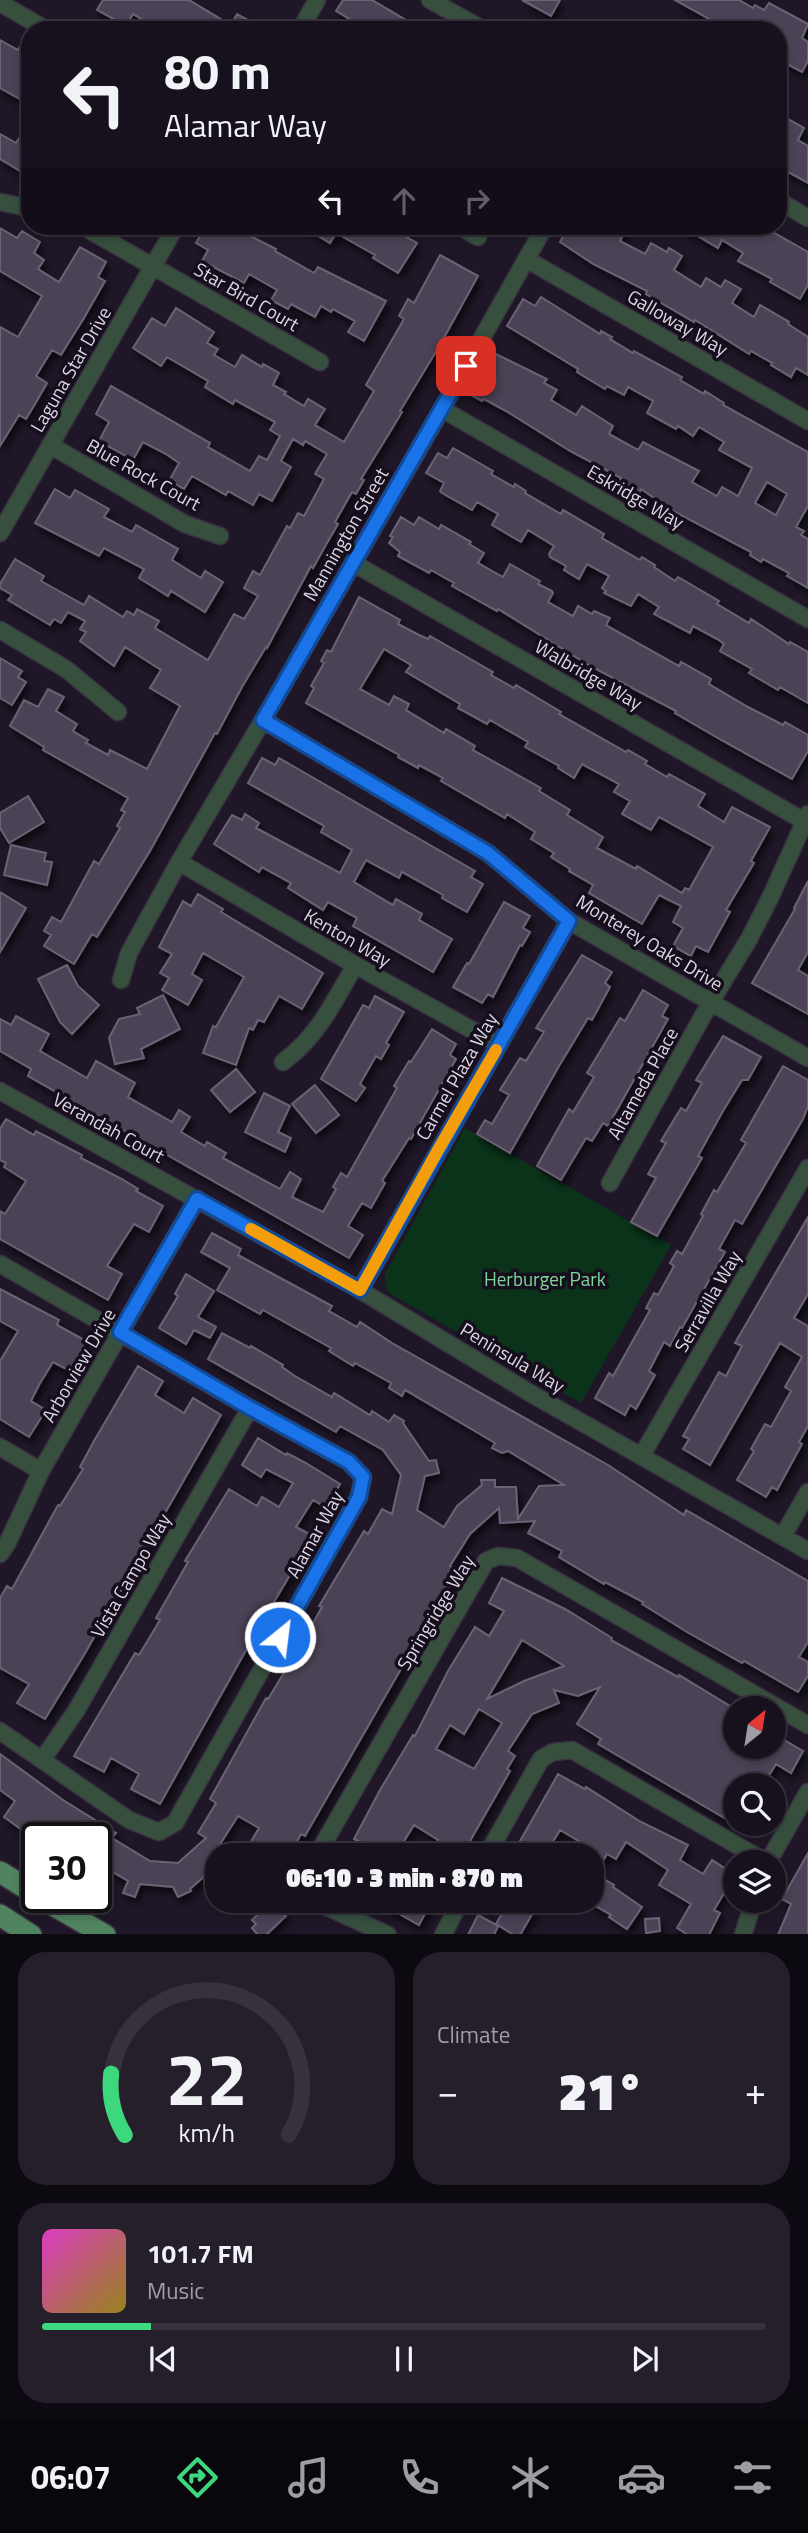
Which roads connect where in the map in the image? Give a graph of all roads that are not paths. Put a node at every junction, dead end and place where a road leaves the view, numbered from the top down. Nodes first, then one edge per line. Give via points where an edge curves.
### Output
1 (317, 0) edge
2 (430, 0) edge
3 (3, 3) edge
4 (32, 21) edge
5 (305, 21) edge
6 (468, 21) edge
7 (0, 202) edge
8 (21, 206) edge
9 (787, 206) edge
10 (808, 218) edge
11 (98, 235) edge
12 (171, 235) edge
13 (475, 235) edge
14 (540, 235) edge
15 (478, 237) dead end
16 (526, 259) junction
17 (153, 265) junction
18 (320, 362) dead end
19 (442, 409) junction
20 (808, 421) edge
21 (50, 445) junction
22 (0, 533) edge
23 (220, 536) dead end
24 (353, 564) junction
25 (808, 620) edge
26 (0, 630) edge
27 (118, 712) dead end
28 (263, 720) junction
29 (806, 818) edge
30 (178, 862) junction
31 (569, 921) junction
32 (355, 965) junction
33 (121, 980) dead end
34 (710, 1003) junction
35 (499, 1045) junction
36 (808, 1058) edge
37 (283, 1062) dead end
38 (0, 1091) edge
39 (808, 1168) edge
40 (610, 1183) dead end
41 (197, 1199) junction
42 (0, 1264) edge
43 (360, 1290) junction
44 (120, 1332) junction
45 (250, 1408) junction
46 (0, 1447) edge
47 (642, 1455) junction
48 (41, 1471) junction
49 (808, 1492) edge
50 (783, 1536) junction
51 (808, 1550) edge
52 (0, 1554) edge
53 (808, 1725) edge
54 (0, 1731) edge
55 (42, 1760) junction
56 (808, 1792) edge
57 (324, 1843) edge
58 (494, 1843) edge
59 (746, 1850) edge
60 (774, 1850) edge
61 (0, 1872) edge
62 (21, 1885) edge
63 (68, 1913) edge
64 (341, 1913) edge
65 (454, 1913) edge
66 (750, 1913) edge
67 (0, 1915) edge
68 (31, 1934) edge
69 (105, 1934) edge
70 (387, 1934) edge
71 (443, 1934) edge
72 (744, 1934) edge

1 - 5 street
2 - 6 street
3 - 4 street
7 - 8 street
9 - 10 street
11 - 17 street, Star Bird Court
12 - 17 street, Laguna Star Drive
13 - 15 street
14 - 16 street, Mannington Street
16 - 19 street, Mannington Street
16 - 20 street, Galloway Way
17 - 18 street, Star Bird Court
17 - 21 street, Laguna Star Drive
19 - 24 street, Mannington Street
19 - 25 street, Eskridge Way
21 - 22 street, Laguna Star Drive
21 - 23 street, Blue Rock Court via 185,524
24 - 28 street, Mannington Street
24 - 29 street, Walbridge Way
26 - 27 street via 66,669
28 - 30 street, Mannington Street
28 - 31 street, Monterey Oaks Drive via 488,853
29 - 34 street via 749,939
30 - 32 street, Kenton Way
30 - 33 street, Mannington Street via 130,953
31 - 34 street, Monterey Oaks Drive
31 - 35 street, Carmel Plaza Way
32 - 35 street, Kenton Way
32 - 37 street via 313,1036
34 - 36 street, Monterey Oaks Drive
34 - 40 street, Altameda Place
35 - 43 street, Carmel Plaza Way
38 - 41 street, Verandah Court
39 - 47 street, Serravilla Way
41 - 43 street, Peninsula Way
41 - 44 street, Arborview Drive
42 - 44 street, Alamar Way
43 - 47 street, Peninsula Way
44 - 45 street, Alamar Way
44 - 48 street, Arborview Drive
45 - 55 street, Vista Campo Way via 76,1711
45 - 55 street, Alamar Way via 349,1462 363,1477 362,1487 175,1823 159,1832 129,1820
46 - 48 street
47 - 50 street, Peninsula Way
48 - 52 street, Arborview Drive
49 - 50 street
50 - 51 street, Peninsula Way
53 - 57 street, Springridge Way via 517,1558 498,1556 486,1561
54 - 55 street, Alamar Way
56 - 60 street
58 - 59 street via 541,1759 553,1752 572,1751
61 - 62 main road
63 - 69 main road
64 - 70 street
65 - 71 street
66 - 72 street
67 - 68 main road

